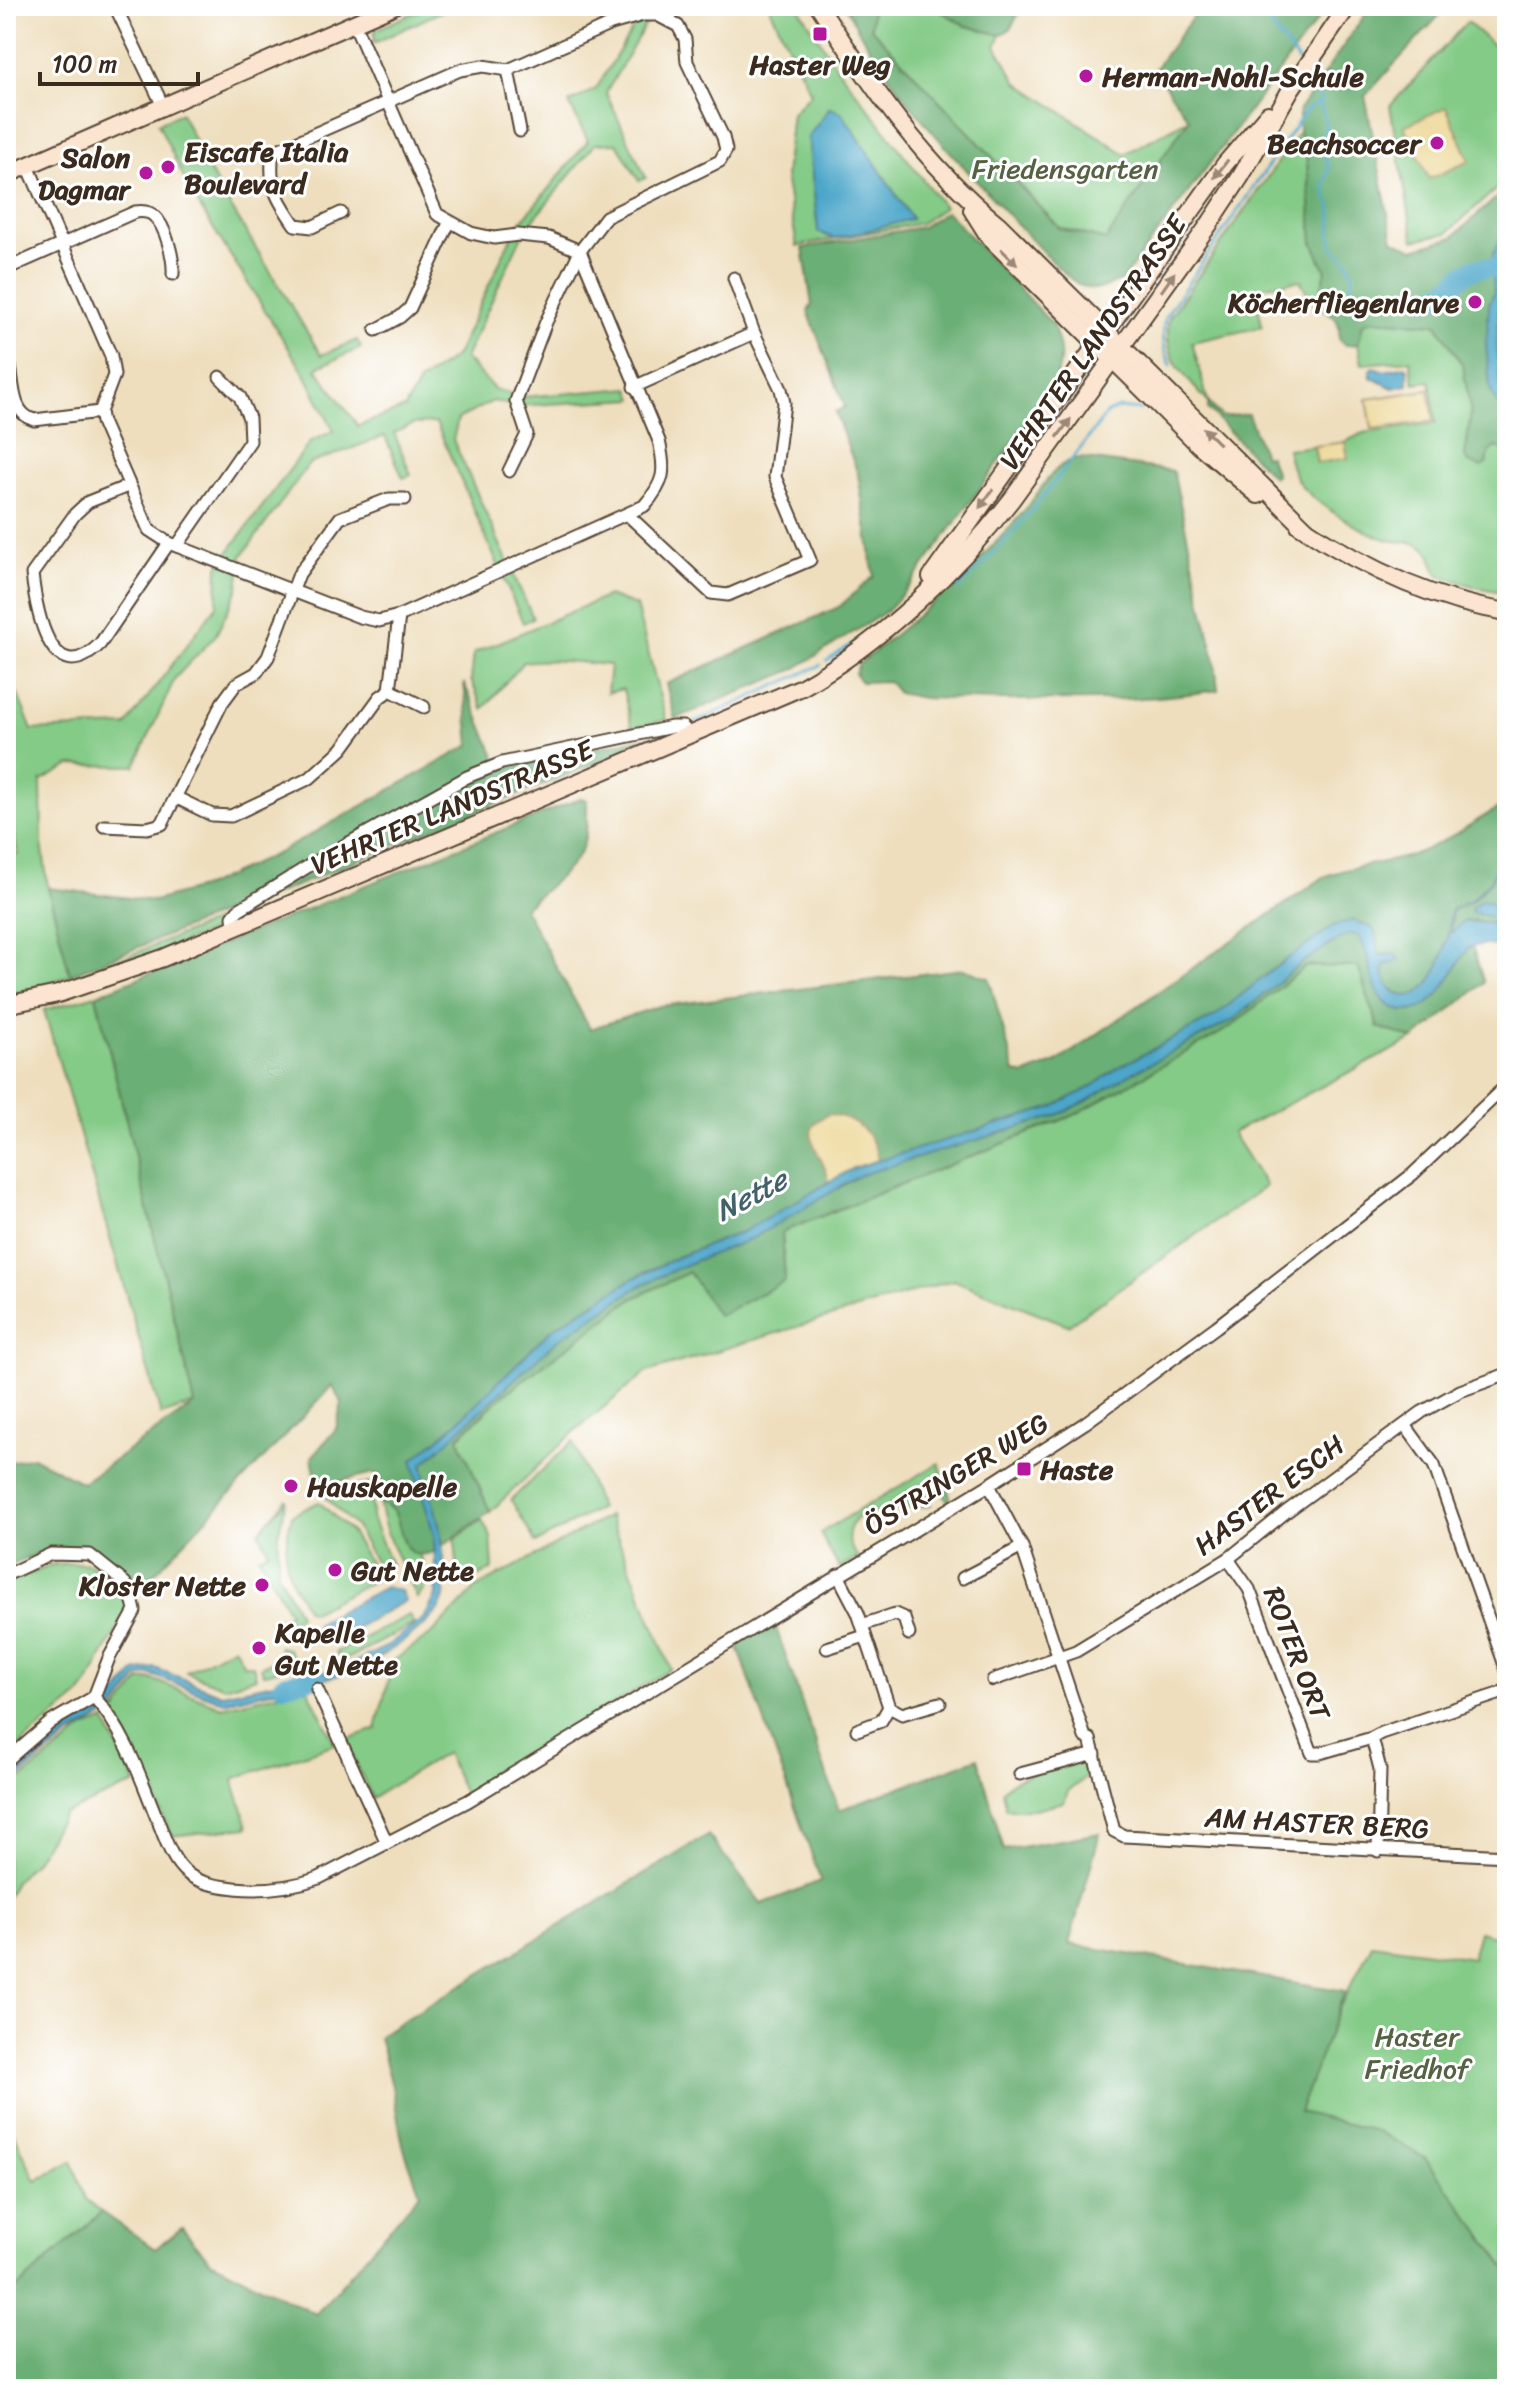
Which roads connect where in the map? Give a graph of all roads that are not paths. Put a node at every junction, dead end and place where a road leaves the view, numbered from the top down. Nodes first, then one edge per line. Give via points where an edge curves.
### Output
1 (115, 6) edge
2 (393, 6) edge
3 (679, 6) edge
4 (819, 6) edge
5 (1348, 6) edge
6 (668, 18) junction
7 (354, 23) junction
8 (508, 70) junction
9 (1291, 89) junction
10 (387, 100) junction
11 (163, 106) junction
12 (520, 131) dead end
13 (28, 166) junction
14 (6, 175) edge
15 (341, 213) dead end
16 (449, 223) junction
17 (61, 244) junction
18 (580, 251) junction
19 (6, 269) edge
20 (173, 274) dead end
21 (734, 278) dead end
22 (376, 330) dead end
23 (754, 333) junction
24 (1102, 338) junction
25 (6, 351) edge
26 (1118, 353) junction
27 (220, 377) dead end
28 (634, 387) junction
29 (100, 412) junction
30 (509, 471) dead end
31 (128, 486) junction
32 (405, 499) dead end
33 (628, 515) junction
34 (173, 544) junction
35 (293, 590) junction
36 (912, 604) junction
37 (1507, 612) edge
38 (399, 616) junction
39 (390, 690) junction
40 (424, 707) dead end
41 (690, 735) junction
42 (177, 798) junction
43 (104, 826) dead end
44 (234, 927) junction
45 (6, 1005) edge
46 (1507, 1085) edge
47 (1507, 1374) edge
48 (1405, 1425) junction
49 (989, 1485) junction
50 (1022, 1547) junction
51 (1228, 1559) junction
52 (6, 1575) edge
53 (838, 1575) junction
54 (963, 1578) dead end
55 (864, 1630) junction
56 (909, 1634) dead end
57 (827, 1648) dead end
58 (1061, 1658) junction
59 (1507, 1671) edge
60 (993, 1680) dead end
61 (317, 1689) dead end
62 (1507, 1689) edge
63 (97, 1700) junction
64 (940, 1703) dead end
65 (889, 1707) junction
66 (857, 1730) dead end
67 (1372, 1738) junction
68 (1095, 1754) junction
69 (6, 1761) edge
70 (1020, 1774) dead end
71 (387, 1843) junction
72 (1378, 1851) junction
73 (1507, 1856) edge

1 - 11 street
2 - 7 main road
3 - 6 street
4 - 24 main road via 891,111 962,195 989,237
5 - 9 main road, VEHRTER LANDSTRASSE
6 - 8 street via 643,15 611,24
6 - 18 street via 685,39 687,62 726,150 720,161 606,217
7 - 10 street
7 - 11 main road
8 - 10 street via 460,70
8 - 12 street
9 -> 24 main road, VEHRTER LANDSTRASSE via 1225,164
26 -> 9 main road, VEHRTER LANDSTRASSE via 1241,176
10 - 15 street via 273,152 274,195 295,225 312,227
10 - 16 street via 437,214
11 - 13 main road
13 - 14 main road
13 - 17 street
16 - 18 street via 494,238 549,238
16 - 22 street via 410,308
17 - 19 street
17 - 20 street via 146,211 159,222 174,259
17 - 29 street via 111,356 114,375
18 - 28 street
18 - 30 street via 516,401 527,434
21 - 23 street
23 - 28 street
23 - 33 street via 784,403 775,477 810,560 728,595 711,593
24 - 26 main road
24 -> 36 main road, VEHRTER LANDSTRASSE
25 - 29 street via 16,403 25,417
36 -> 26 main road, VEHRTER LANDSTRASSE via 987,532
26 - 37 main road via 1199,445 1272,507 1362,562 1455,600
27 - 34 street via 240,397 249,418 250,441
28 - 33 street via 664,465 655,493
29 - 31 street
31 - 34 street via 149,530
31 - 34 street via 88,502 32,574 51,649 74,659 88,655
32 - 35 street via 389,499 340,518
33 - 38 street
34 - 35 street
35 - 38 street via 360,617 379,621
35 - 42 street via 268,657 222,703
36 - 41 main road, VEHRTER LANDSTRASSE via 830,671
38 - 39 street
39 - 40 street
39 - 42 street via 342,749 310,778 231,816 212,815
41 - 44 main road, VEHRTER LANDSTRASSE
41 - 44 street, VEHRTER LANDSTRASSE via 683,727 672,727 502,763 467,777 249,903 233,916
42 - 43 street via 162,824
44 - 45 main road, VEHRTER LANDSTRASSE via 116,976
46 - 49 street, ÖSTRINGER WEG via 1413,1174 1347,1226 1085,1423
47 - 48 street, HASTER ESCH via 1460,1391
48 - 51 street, HASTER ESCH
48 - 59 street via 1434,1465
49 - 50 street
49 - 53 street, ÖSTRINGER WEG
50 - 54 street
50 - 58 street
51 - 58 street, HASTER ESCH
51 - 67 street, ROTER ORT via 1249,1589 1312,1753
52 - 63 street via 51,1554 90,1555 125,1583 135,1611 109,1658
53 - 55 street
53 - 71 street, ÖSTRINGER WEG via 468,1801
55 - 56 street via 895,1614 904,1618
55 - 57 street
55 - 65 street
58 - 60 street, HASTER ESCH
58 - 68 street
61 - 71 street
62 - 67 street, ROTER ORT
63 - 69 street via 51,1722
63 - 71 street, ÖSTRINGER WEG via 115,1725 169,1847 194,1877 250,1889 301,1884
64 - 65 street via 902,1714
65 - 66 street via 881,1721
67 - 72 street via 1380,1769
68 - 70 street
68 - 72 street, AM HASTER BERG via 1114,1831 1124,1836
72 - 73 street, AM HASTER BERG

